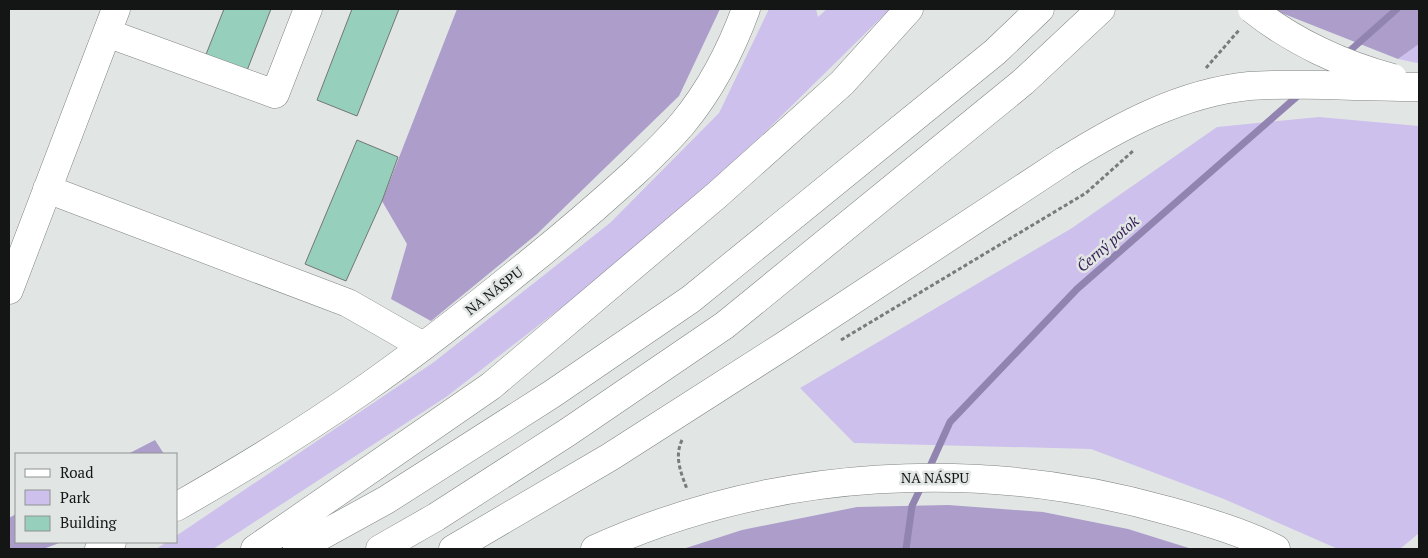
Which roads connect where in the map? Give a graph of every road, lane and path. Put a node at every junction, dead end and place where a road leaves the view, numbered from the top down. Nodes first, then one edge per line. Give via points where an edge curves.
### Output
1 (308, 9) edge
2 (746, 9) edge
3 (909, 9) edge
4 (1040, 9) edge
5 (1101, 9) edge
6 (1252, 9) edge
7 (111, 21) edge
8 (1419, 86) edge
9 (47, 190) junction
10 (9, 290) edge
11 (423, 346) junction
12 (178, 506) edge
13 (110, 543) edge
14 (98, 549) edge
15 (254, 549) edge
16 (297, 549) edge
17 (380, 549) edge
18 (453, 549) edge
19 (595, 549) edge
20 (1276, 549) edge

1 - 7 main road via 275,94
2 - 11 main road, NA NÁSPU via 712,81 667,141 560,237
3 - 15 main road via 842,83 491,386
4 - 16 main road via 994,52 691,299 552,394 386,500
5 - 17 main road via 1022,82 725,325 560,437
6 - 8 main road, bridge via 1322,53 1372,73
7 - 9 main road
8 - 18 main road, bridge via 1248,86 1209,94 1134,121 1064,161 618,452
9 - 10 main road
9 - 11 main road via 348,303
11 - 12 main road, NA NÁSPU via 308,428
13 - 14 main road
19 - 20 main road, NA NÁSPU via 654,525 717,505 807,487 925,477 1058,486 1140,503 1228,530

